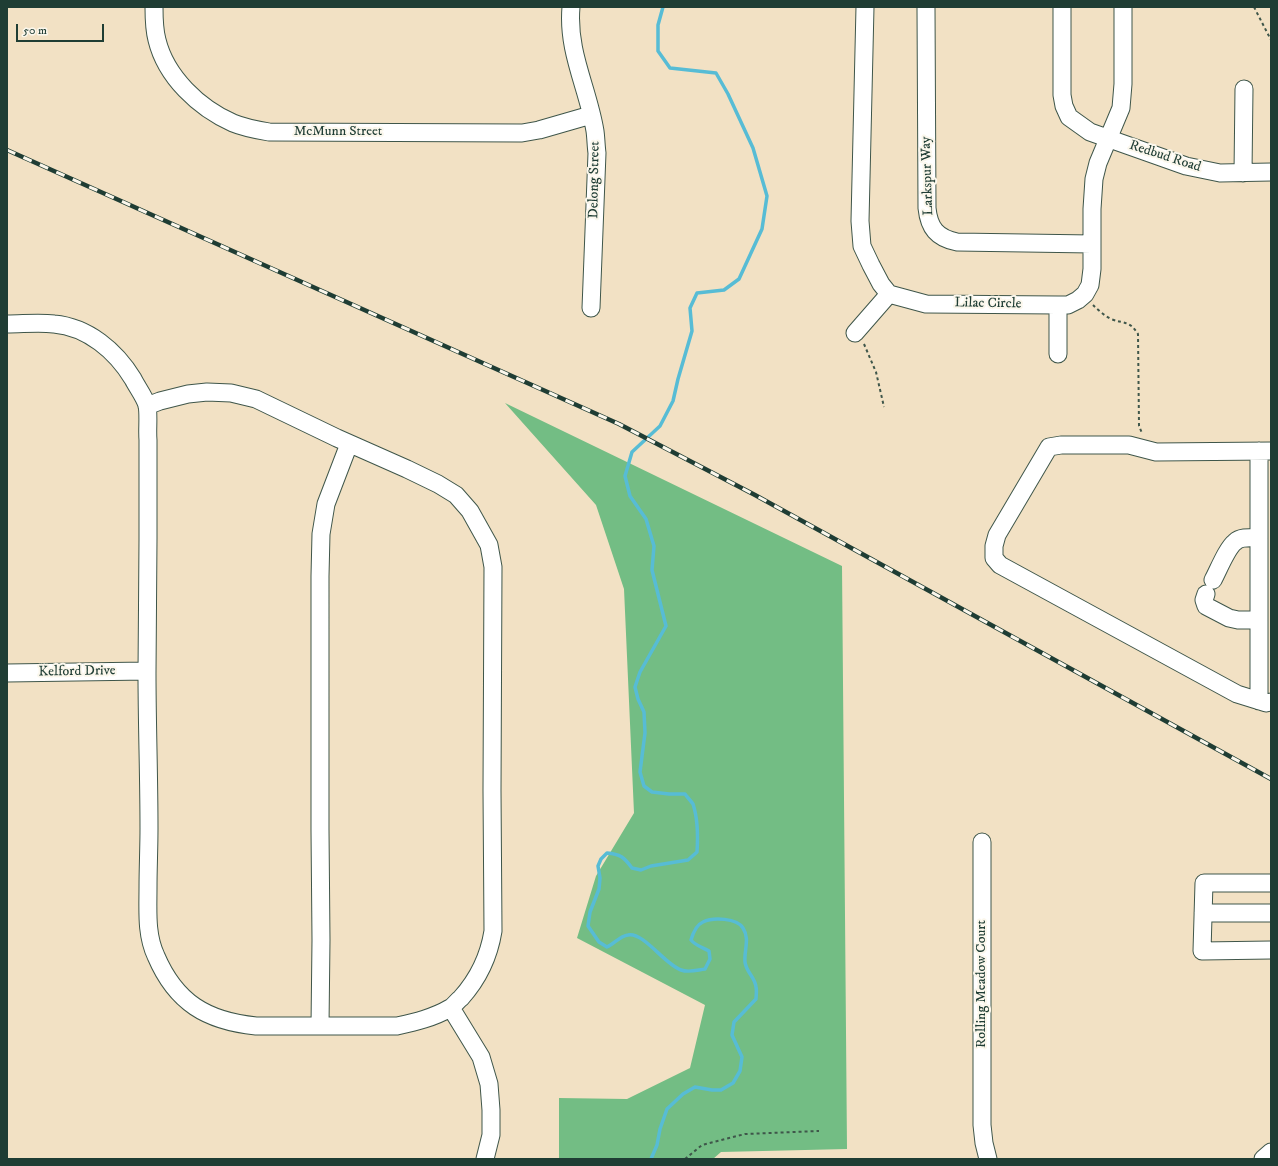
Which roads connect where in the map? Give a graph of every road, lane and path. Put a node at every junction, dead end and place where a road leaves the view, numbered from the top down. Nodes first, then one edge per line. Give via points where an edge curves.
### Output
1 (154, 7) edge
2 (571, 7) edge
3 (865, 7) edge
4 (926, 7) edge
5 (1062, 7) edge
6 (1123, 7) edge
7 (1254, 7) edge
8 (1271, 40) edge
9 (1244, 89) dead end
10 (591, 115) junction
11 (1109, 138) junction
12 (1243, 172) junction
13 (1271, 172) edge
14 (1092, 244) junction
15 (890, 294) junction
16 (1083, 296) junction
17 (1058, 305) junction
18 (590, 308) dead end
19 (7, 324) edge
20 (857, 331) joint
21 (1058, 354) dead end
22 (147, 406) junction
23 (884, 408) dead end
24 (349, 444) junction
25 (1138, 447) junction
26 (1265, 451) edge
27 (1259, 538) junction
28 (1259, 620) junction
29 (147, 671) junction
30 (7, 673) edge
31 (1265, 701) edge
32 (982, 842) dead end
33 (1271, 883) edge
34 (1203, 912) junction
35 (1271, 913) edge
36 (1271, 950) edge
37 (451, 1008) junction
38 (320, 1026) junction
39 (819, 1131) dead end
40 (1271, 1152) edge
41 (485, 1159) edge
42 (685, 1159) edge
43 (988, 1159) edge
44 (1263, 1159) edge

1 - 10 street, McMunn Street via 157,41 173,75 196,99 220,117 251,129 269,132 522,133
2 - 10 street, Delong Street via 576,63
3 - 15 street via 862,246 881,284
4 - 14 street, Larkspur Way via 927,208 932,226 939,235 958,242
5 - 11 street via 1064,106 1069,117 1090,132
6 - 11 street via 1121,108
7 - 8 path
9 - 12 street
10 - 18 street, Delong Street via 597,153
11 - 12 street, Redbud Road via 1186,166 1220,173
11 - 14 street via 1094,179
12 - 13 street, Redbud Road
14 - 16 street via 1090,285
15 - 17 street, Lilac Circle via 926,304
15 - 20 street
16 - 17 street, Lilac Circle via 1068,305
16 - 25 path via 1111,318 1126,322 1138,334 1139,426 1144,439
17 - 21 street
19 - 22 street via 55,324 72,327 90,336 117,356
20 - 23 path via 876,372
22 - 24 street via 188,394 231,393 256,399
22 - 29 street
24 - 37 street via 438,484 456,495 482,532 489,545 492,560 493,932 490,948 480,970 468,990
24 - 38 street via 326,504 321,534
25 - 26 street via 1156,452
25 - 31 street via 1048,447 997,534 994,558 1000,565 1237,694
26 - 27 street
27 - 28 street
27 - 28 street via 1235,541 1204,600 1206,606 1229,618
28 - 31 street
29 - 30 street, Kelford Drive
29 - 38 street via 149,938 163,972 186,1000 214,1017 236,1024 256,1026
32 - 43 street, Rolling Meadow Court via 982,1125
33 - 34 street via 1204,883
34 - 35 street
34 - 36 street via 1202,950
37 - 38 street via 397,1026
37 - 41 street via 482,1058 489,1084 490,1135
39 - 42 path via 745,1134 702,1145
40 - 44 street

